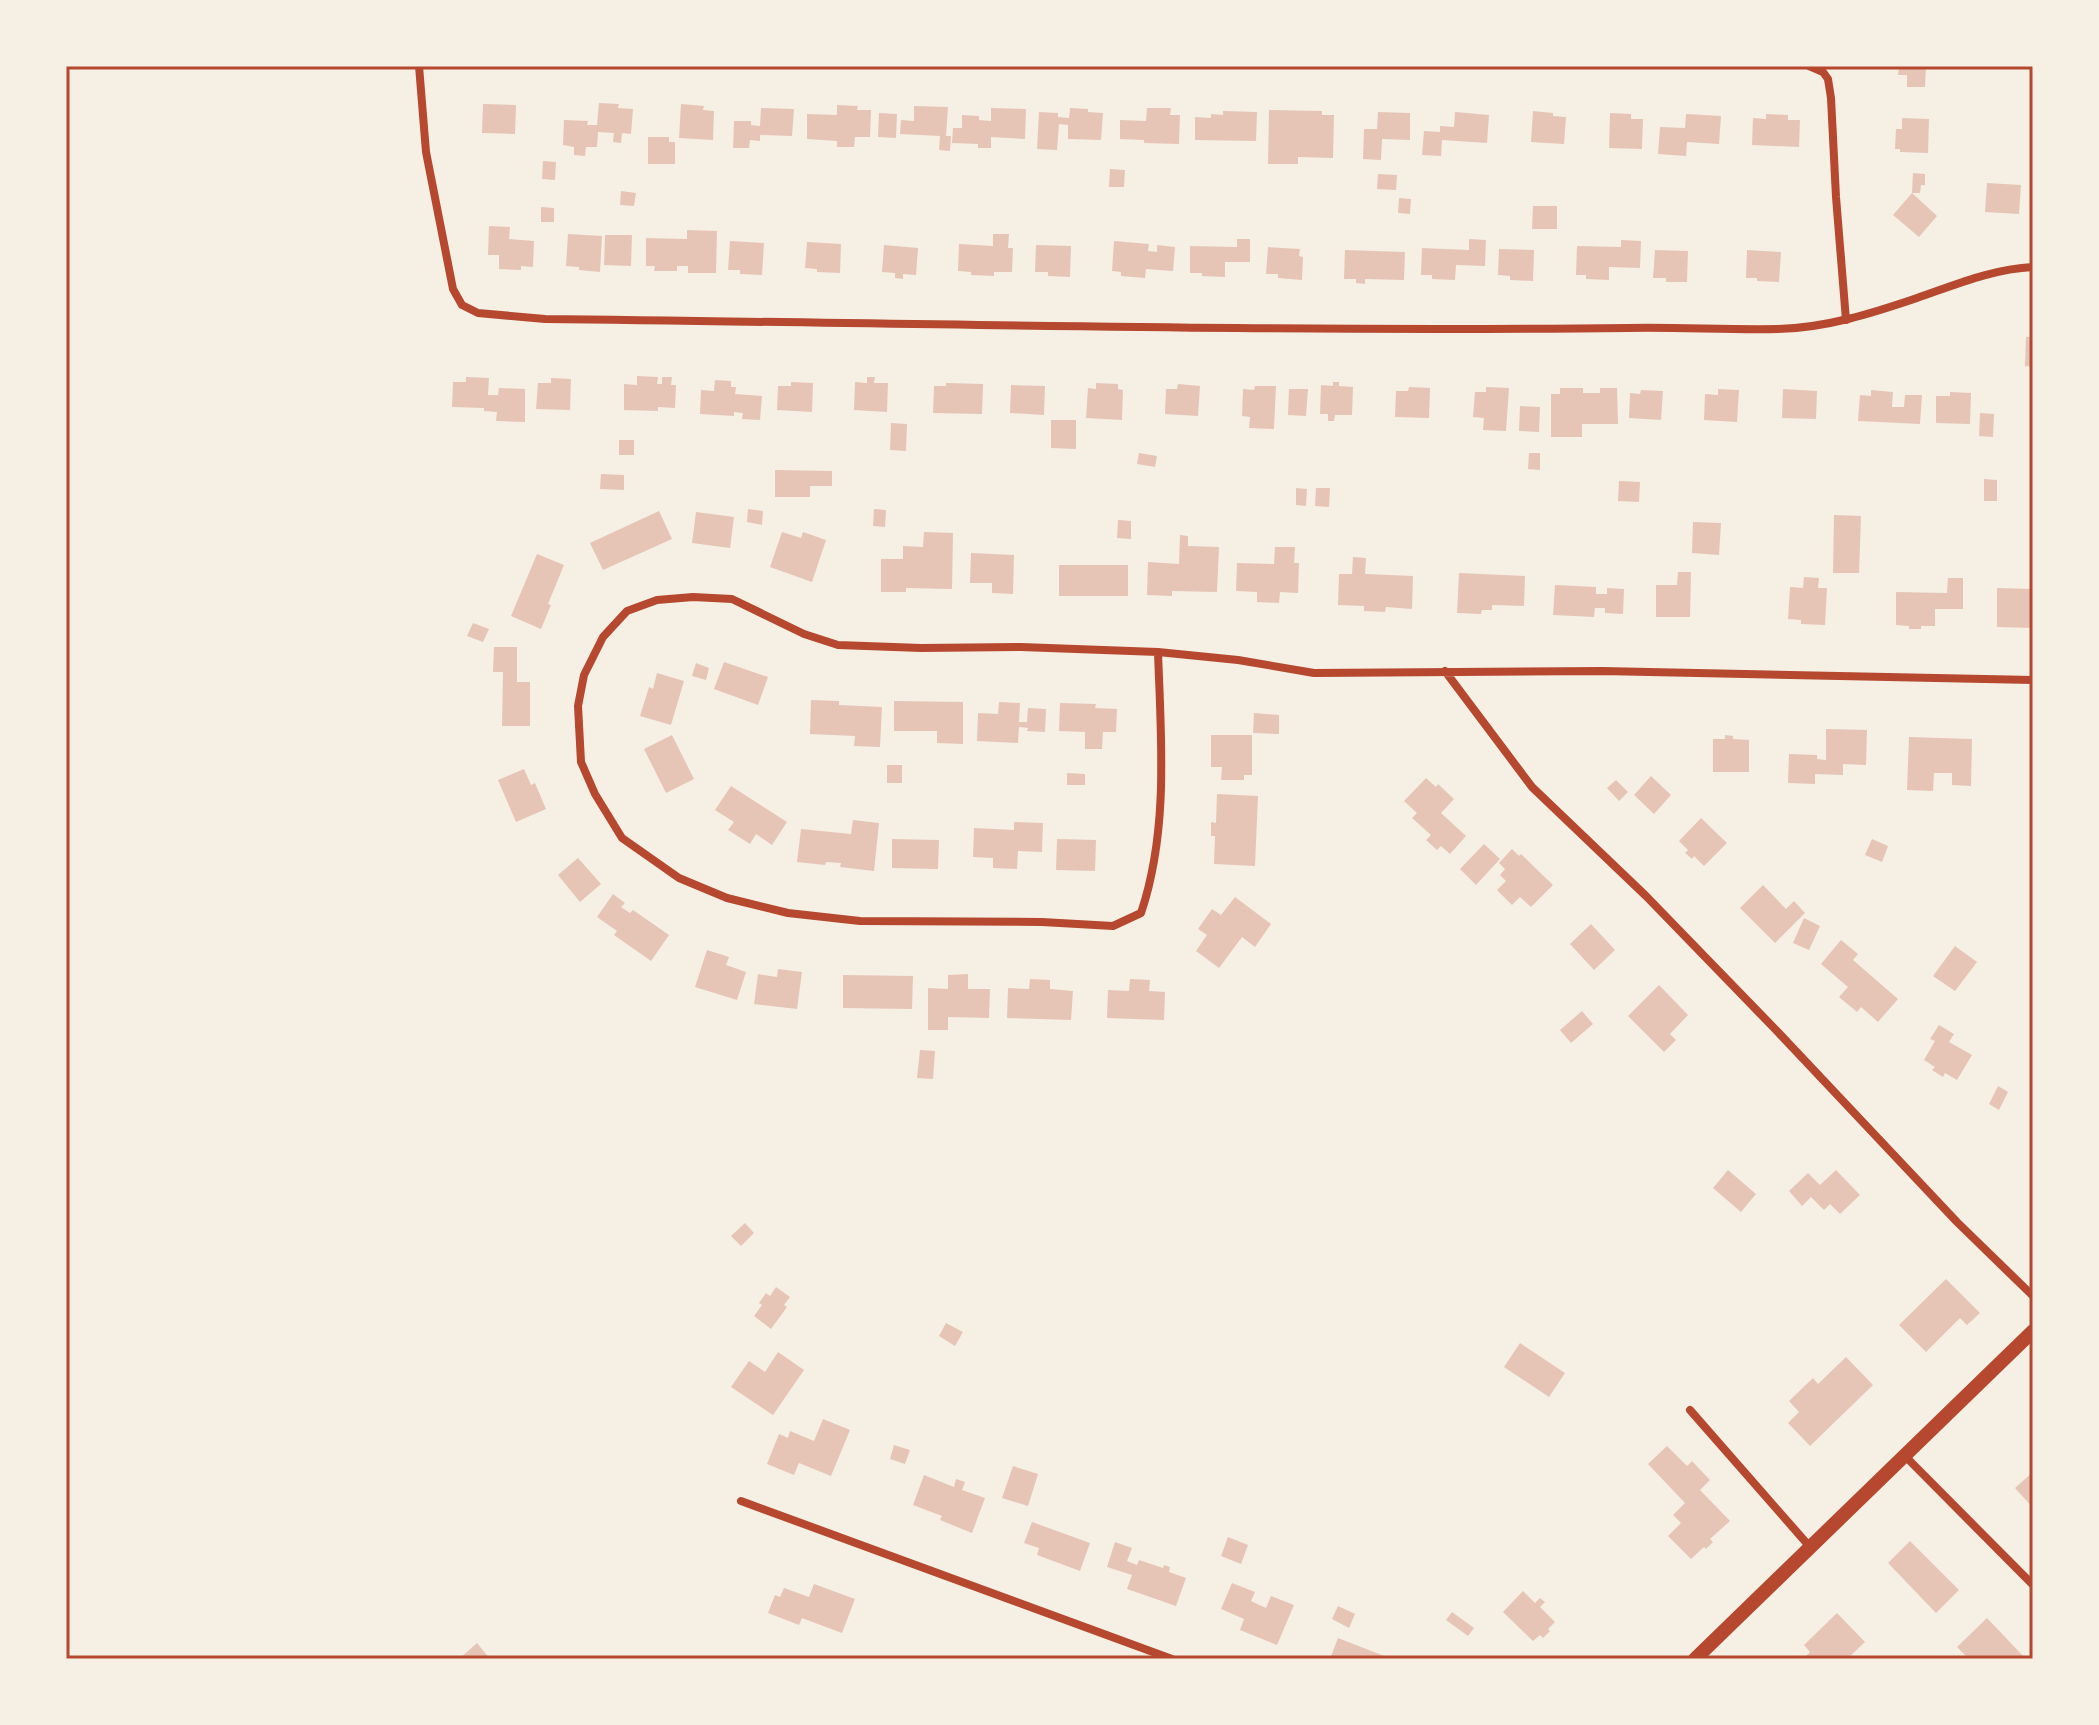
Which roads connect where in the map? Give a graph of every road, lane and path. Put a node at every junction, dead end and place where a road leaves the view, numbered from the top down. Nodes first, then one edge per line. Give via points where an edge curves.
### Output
1 (419, 66) edge
2 (1809, 66) edge
3 (2033, 267) edge
4 (1846, 320) junction
5 (1158, 652) junction
6 (1445, 671) junction
7 (2033, 680) edge
8 (2033, 1296) edge
9 (2033, 1331) edge
10 (1690, 1410) dead end
11 (1904, 1455) junction
12 (741, 1501) dead end
13 (1810, 1547) junction
14 (2033, 1585) edge
15 (1172, 1659) edge
16 (1695, 1659) edge

1 - 4 street via 426,152 453,289 462,305 478,313 545,319 1157,329 1783,329
2 - 4 street via 1828,79 1831,98
3 - 4 street via 1969,279
5 - 5 street via 1162,771 1156,852 1141,913 1113,926 860,921 788,913 727,898 679,878 622,838 581,762 578,706 584,675 603,637 627,611 657,600 732,599 838,645
5 - 6 street via 1314,673
6 - 7 street
6 - 8 street via 1532,787 1646,896
9 - 11 main road
10 - 13 street
11 - 13 main road
11 - 14 street
12 - 15 street
13 - 16 main road

